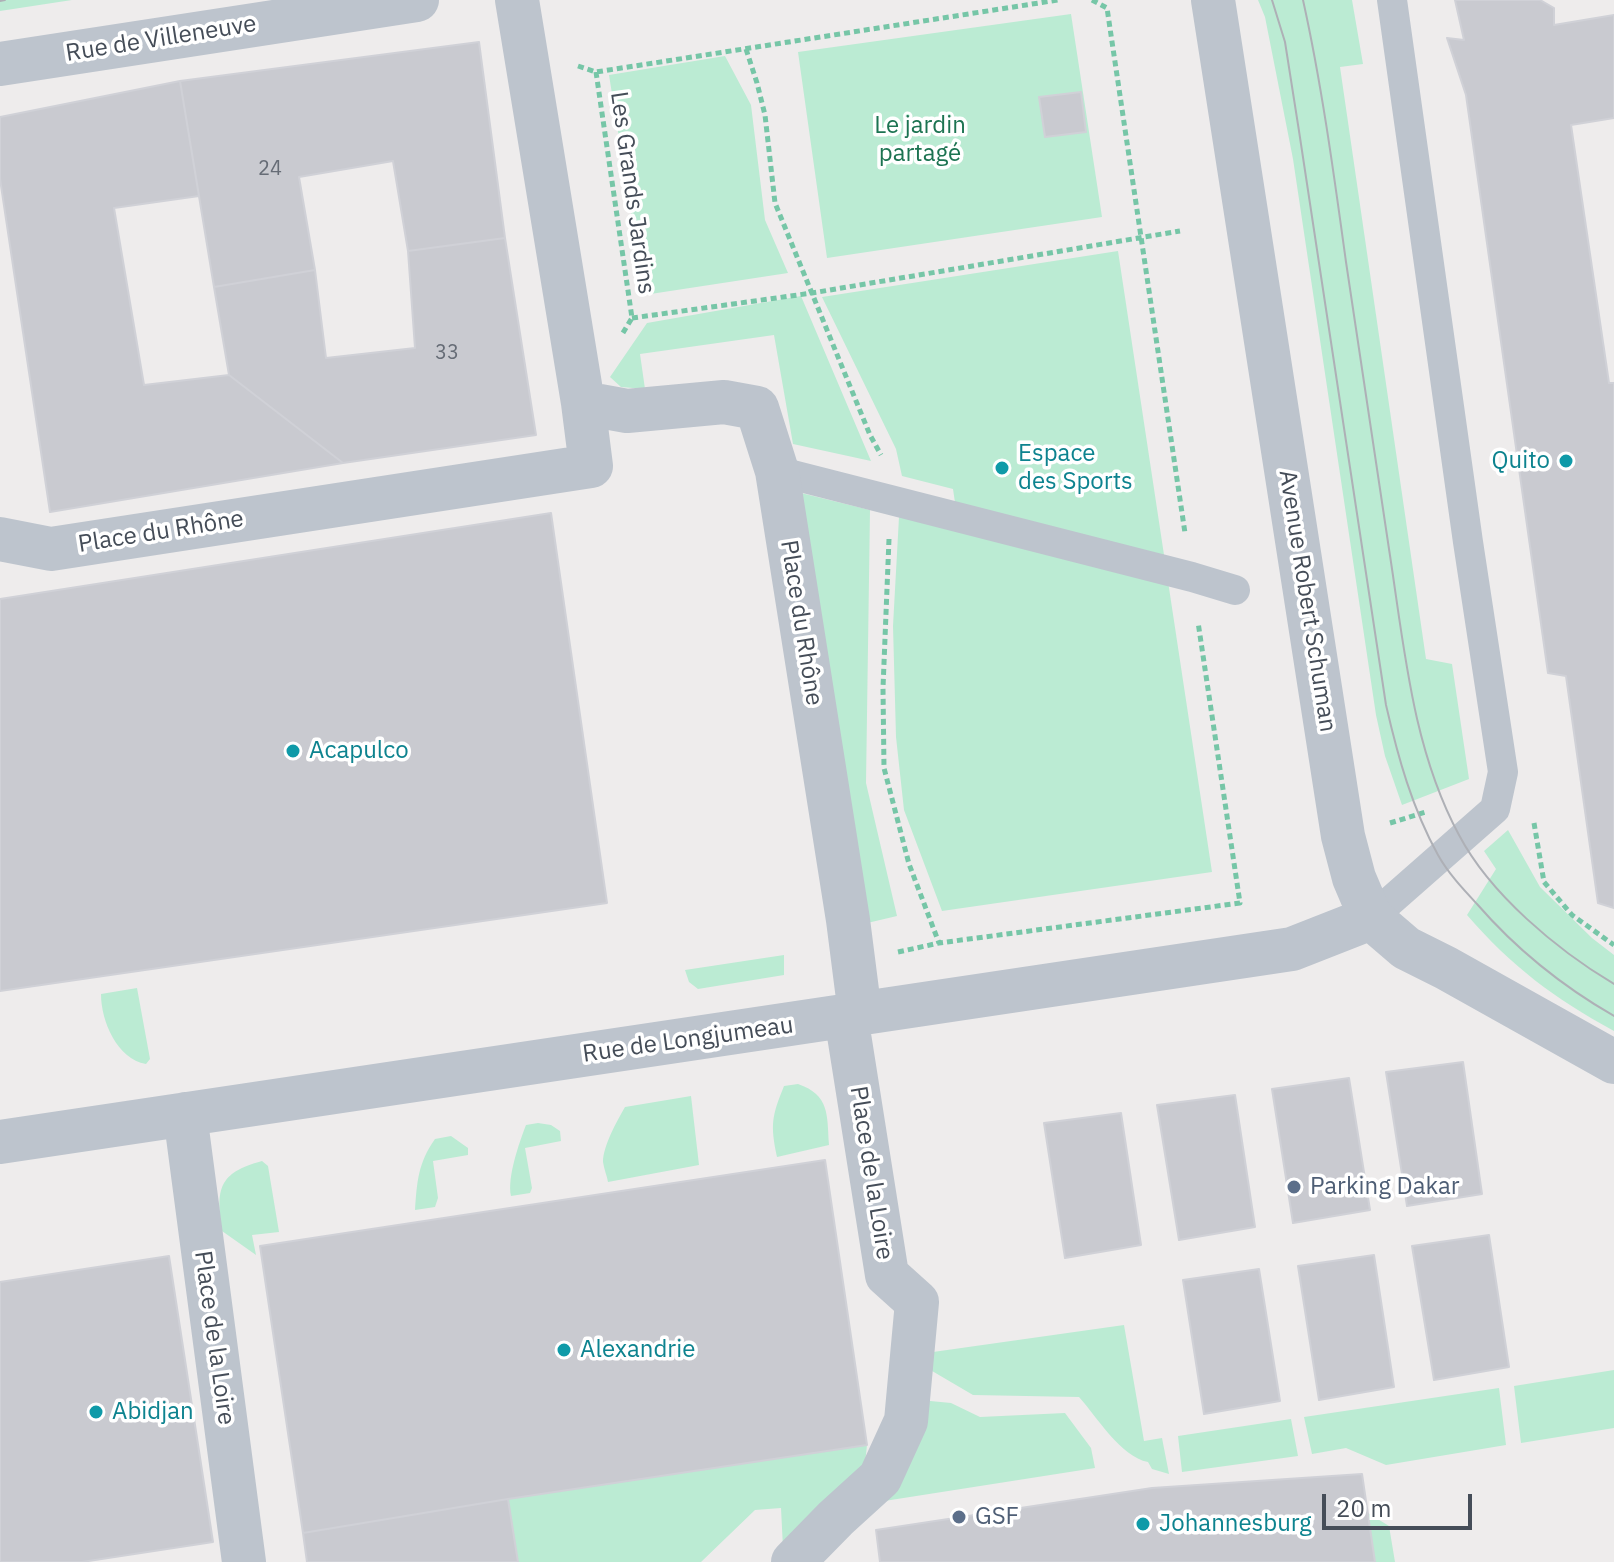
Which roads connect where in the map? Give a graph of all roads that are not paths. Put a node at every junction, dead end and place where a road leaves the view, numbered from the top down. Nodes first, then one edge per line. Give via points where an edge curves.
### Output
1 (417, 0) edge
2 (517, 0) edge
3 (1213, 0) edge
4 (1392, 0) edge
5 (0, 64) edge
6 (583, 403) junction
7 (777, 471) junction
8 (0, 539) edge
9 (1235, 590) dead end
10 (1371, 918) junction
11 (853, 1015) junction
12 (1614, 1062) edge
13 (185, 1114) junction
14 (0, 1142) edge
15 (244, 1562) edge
16 (793, 1562) edge

1 - 5 street, Rue de Villeneuve
2 - 6 street, Place du Rhône
3 - 10 street, Avenue Robert Schuman via 1343,836
4 - 10 lane via 1503,772 1495,809
6 - 7 street, Place du Rhône via 627,411 724,402 757,408
6 - 8 street, Place du Rhône via 591,466 51,549
7 - 9 lane
7 - 11 street, Place du Rhône via 848,920
10 - 11 street, Rue de Longjumeau via 1292,949
10 - 12 street, Avenue Robert Schuman via 1406,948
11 - 13 street, Rue de Longjumeau
11 - 16 street, Place de la Loire via 887,1275 917,1302 906,1421 880,1478
13 - 14 street, Rue de Longjumeau
13 - 15 street, Place de la Loire

